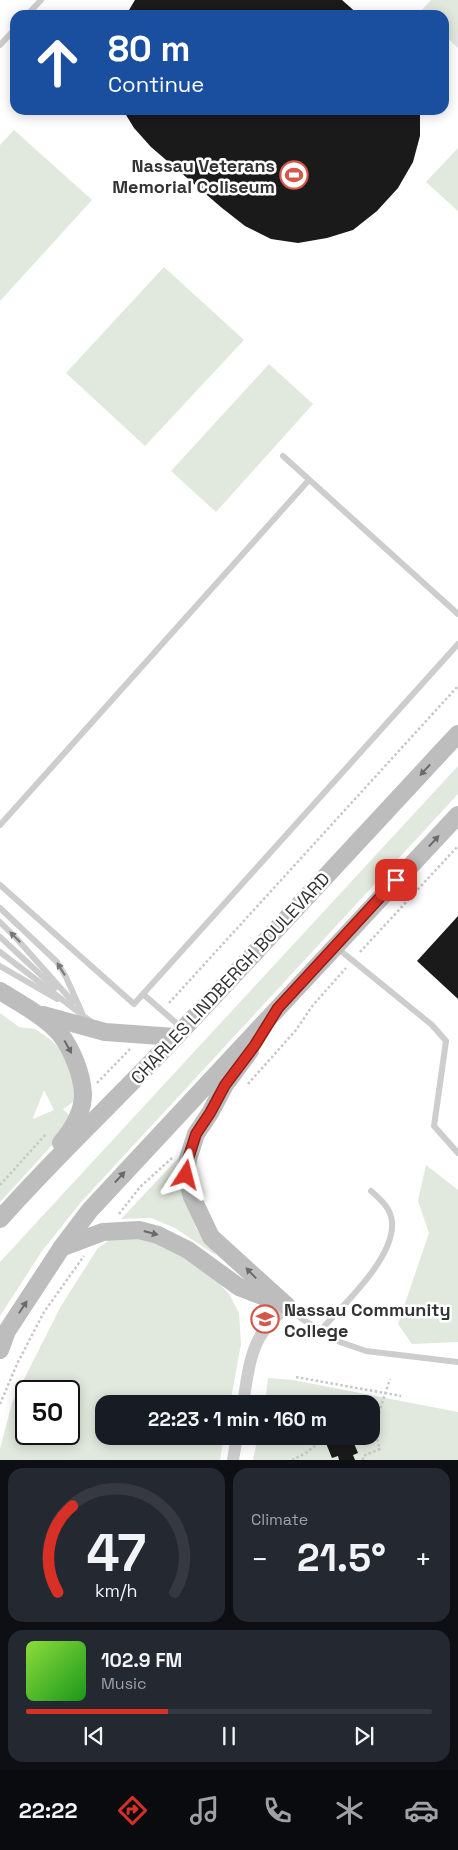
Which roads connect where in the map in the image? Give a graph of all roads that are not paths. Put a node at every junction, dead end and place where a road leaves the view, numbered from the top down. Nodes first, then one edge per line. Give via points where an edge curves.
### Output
1 (41, 0) edge
2 (32, 10) edge
3 (10, 34) edge
4 (0, 45) edge
5 (283, 456) dead end
6 (309, 480) junction
7 (458, 614) edge
8 (458, 644) edge
9 (458, 734) edge
10 (458, 815) edge
11 (0, 825) edge
12 (0, 885) edge
13 (0, 908) edge
14 (0, 922) edge
15 (0, 936) edge
16 (335, 946) junction
17 (0, 952) edge
18 (0, 966) edge
19 (0, 991) edge
20 (143, 994) junction
21 (278, 1008) junction
22 (34, 1013) junction
23 (82, 1013) junction
24 (105, 1032) junction
25 (179, 1033) junction
26 (458, 1153) edge
27 (28, 1188) junction
28 (371, 1190) dead end
29 (0, 1220) edge
30 (62, 1248) junction
31 (288, 1306) junction
32 (320, 1331) junction
33 (0, 1350) edge
34 (458, 1362) edge
35 (245, 1395) edge
36 (236, 1445) edge
37 (233, 1460) edge

1 - 2 lane
3 - 4 lane
5 - 6 lane
6 - 7 lane
6 - 11 lane
8 - 20 lane
9 -> 25 main road, CHARLES LINDBERGH BOULEVARD
16 -> 10 main road
12 - 20 lane via 134,1004
23 -> 13 lane via 57,962
23 -> 14 lane
15 - 23 lane
16 - 21 main road
16 - 26 lane via 432,1025 446,1041 434,1126
17 - 23 lane
18 - 23 lane
19 - 22 main road
20 - 25 lane via 162,1010
30 -> 21 main road via 111,1186
31 -> 21 main road via 211,1237 186,1175 196,1134
22 - 24 main road
22 -> 27 main road via 59,1033 66,1044 74,1059 83,1096 72,1130
23 - 24 lane
24 - 25 main road via 141,1035
25 - 27 main road, CHARLES LINDBERGH BOULEVARD
27 - 29 main road, CHARLES LINDBERGH BOULEVARD
28 - 32 lane via 389,1212 391,1240 379,1264
30 -> 31 main road via 94,1234 139,1230 158,1235 188,1250 239,1287
33 -> 30 main road via 7,1331
31 - 32 lane
31 - 35 street via 248,1375
32 - 34 lane via 366,1351
36 - 37 street

